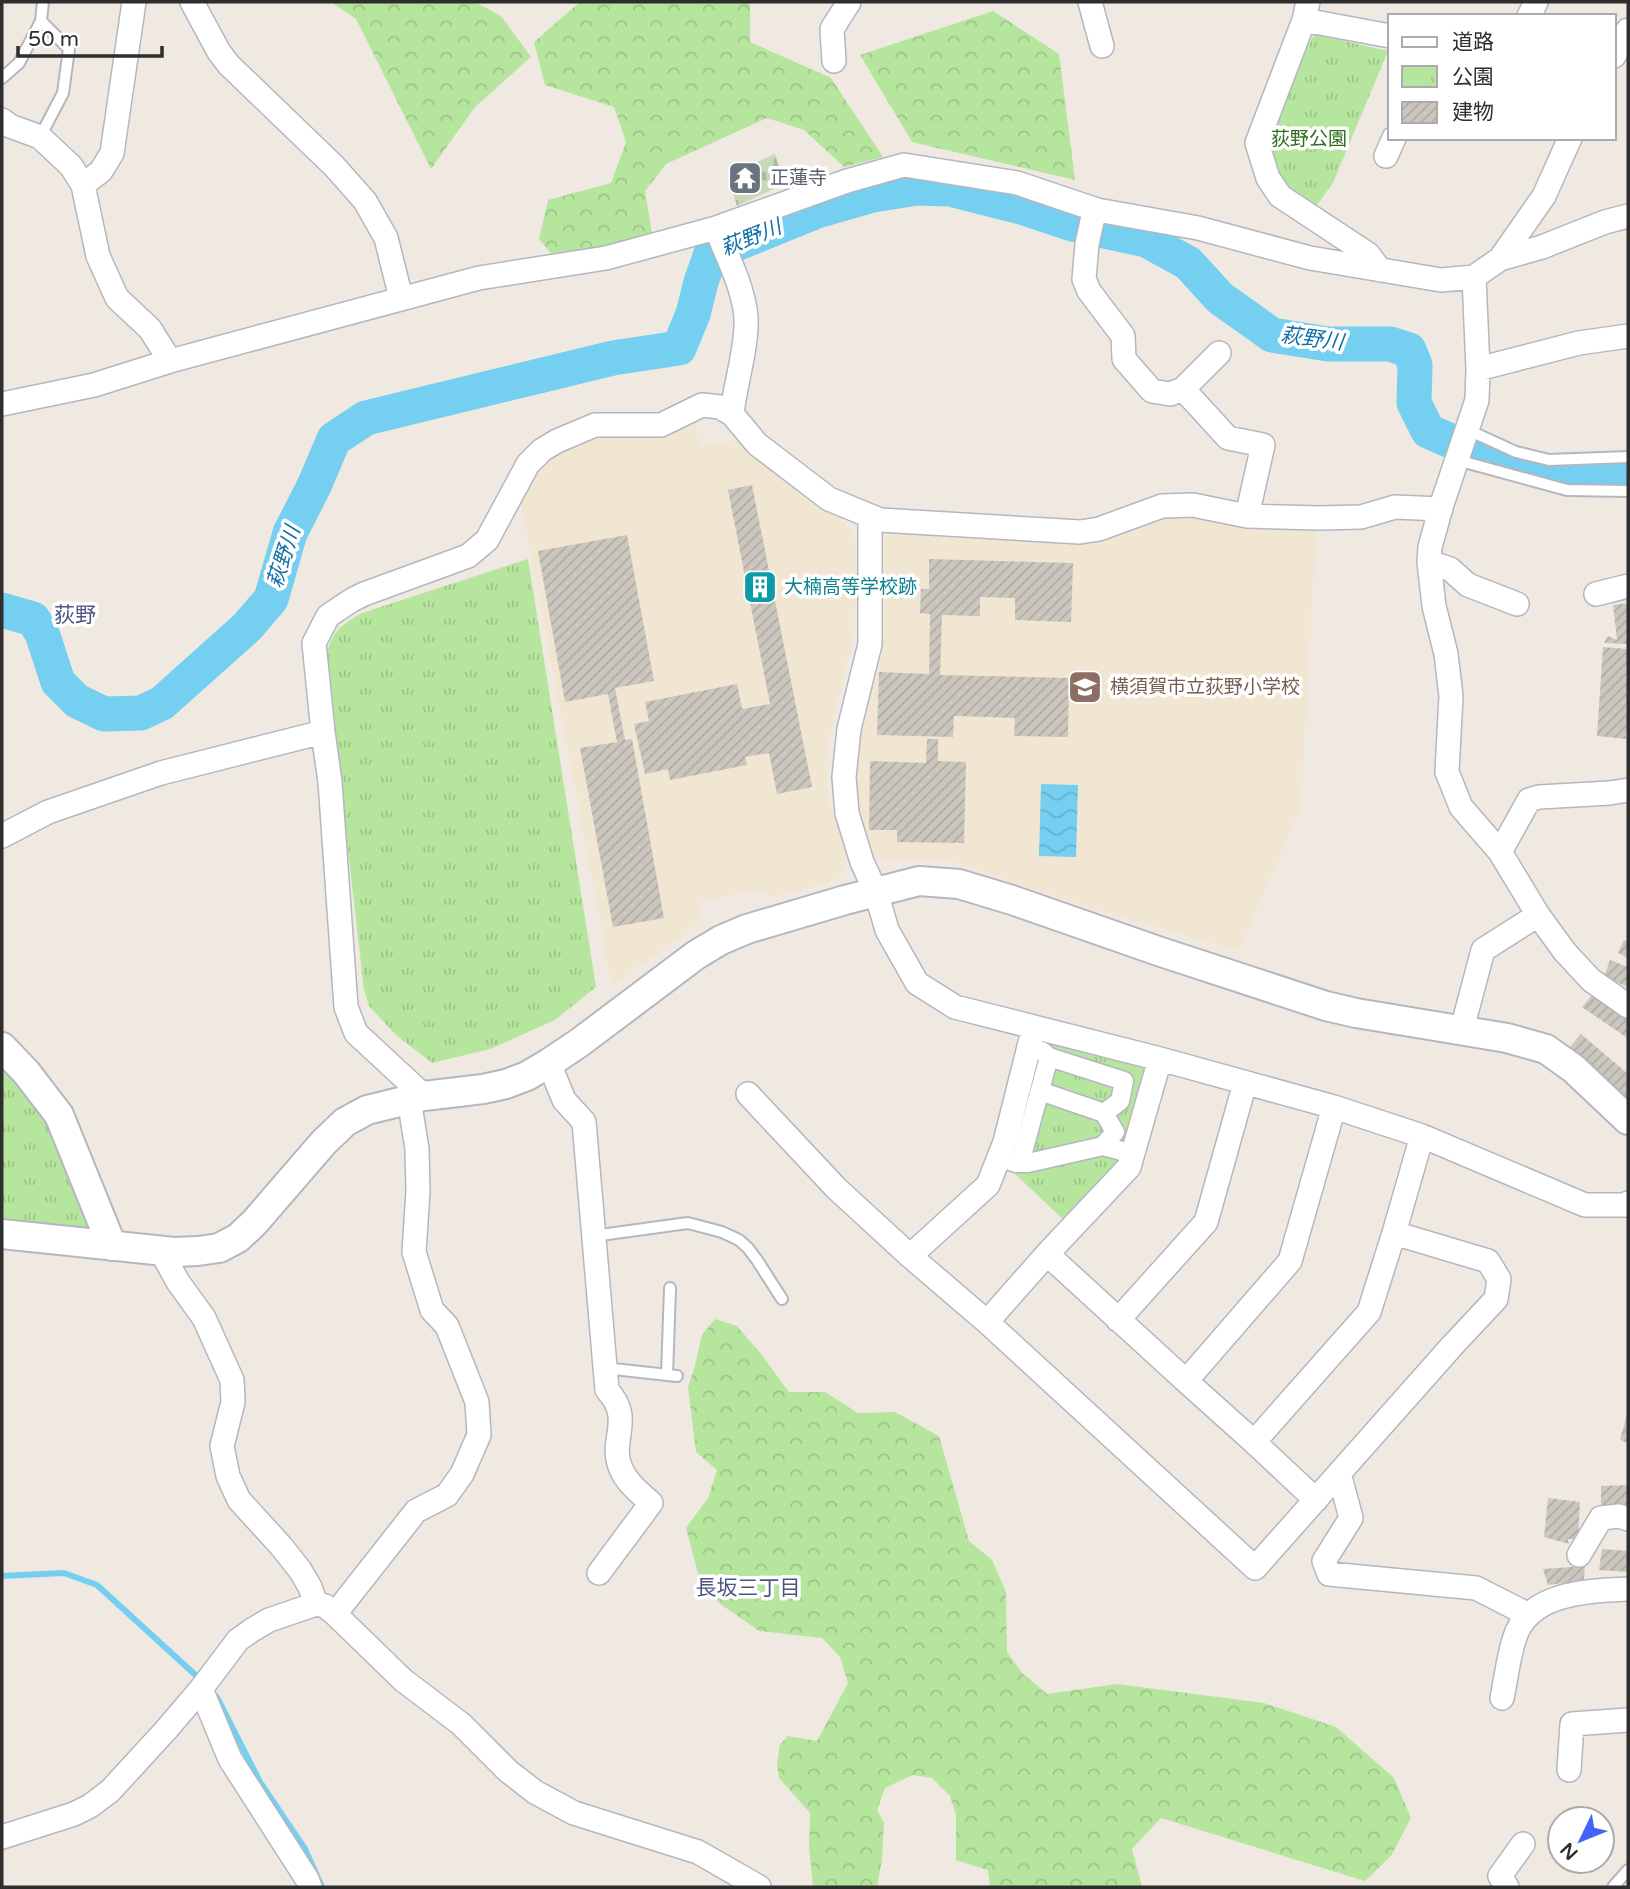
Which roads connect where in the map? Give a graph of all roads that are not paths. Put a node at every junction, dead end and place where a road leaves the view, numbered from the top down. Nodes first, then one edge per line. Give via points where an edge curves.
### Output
1 (43, 2) edge
2 (134, 2) edge
3 (192, 2) edge
4 (849, 2) edge
5 (1090, 2) edge
6 (1306, 11) edge
7 (41, 21) junction
8 (1628, 30) edge
9 (1388, 35) edge
10 (1102, 46) dead end
11 (1616, 52) edge
12 (835, 61) dead end
13 (2, 78) edge
14 (2, 120) edge
15 (40, 137) junction
16 (1569, 140) edge
17 (83, 185) junction
18 (1094, 215) junction
19 (1628, 216) edge
20 (716, 228) junction
21 (1500, 259) junction
22 (1380, 270) junction
23 (1474, 277) junction
24 (401, 298) junction
25 (1628, 336) edge
26 (1219, 353) dead end
27 (170, 361) junction
28 (1478, 369) junction
29 (1183, 389) junction
30 (2, 404) edge
31 (732, 414) junction
32 (1468, 430) junction
33 (1628, 457) edge
34 (1457, 460) junction
35 (1628, 491) edge
36 (1441, 509) junction
37 (870, 516) junction
38 (1247, 516) junction
39 (1429, 562) junction
40 (1628, 586) edge
41 (1596, 594) dead end
42 (1517, 604) dead end
43 (323, 732) junction
44 (1628, 790) edge
45 (2, 836) edge
46 (1500, 852) junction
47 (876, 892) junction
48 (1538, 915) junction
49 (1628, 1006) edge
50 (1462, 1029) junction
51 (1032, 1035) junction
52 (2, 1047) edge
53 (1049, 1057) junction
54 (1160, 1059) junction
55 (549, 1063) junction
56 (1245, 1083) junction
57 (1040, 1091) junction
58 (748, 1094) dead end
59 (417, 1098) junction
60 (1334, 1107) junction
61 (1104, 1113) junction
62 (1628, 1120) edge
63 (1422, 1136) junction
64 (1103, 1146) junction
65 (1133, 1154) junction
66 (1010, 1160) junction
67 (1628, 1203) edge
68 (1394, 1233) junction
69 (2, 1234) edge
70 (593, 1236) junction
71 (112, 1246) junction
72 (160, 1251) junction
73 (1047, 1254) junction
74 (910, 1256) junction
75 (670, 1288) dead end
76 (782, 1299) dead end
77 (1118, 1320) junction
78 (987, 1322) junction
79 (604, 1368) junction
80 (1186, 1381) junction
81 (1254, 1442) junction
82 (1339, 1473) junction
83 (1316, 1500) junction
84 (1628, 1519) edge
85 (1578, 1555) dead end
86 (599, 1573) dead end
87 (1628, 1589) edge
88 (326, 1609) junction
89 (1527, 1614) junction
90 (205, 1683) junction
91 (1502, 1698) dead end
92 (1628, 1720) edge
93 (1569, 1770) dead end
94 (2, 1838) edge
95 (1523, 1843) dead end
96 (1628, 1870) edge
97 (310, 1887) edge
98 (759, 1887) edge
99 (1507, 1887) edge
100 (1613, 1887) edge

1 - 7 lane
2 - 17 street via 112,153 101,171
3 - 24 street via 229,65 365,201 386,238
4 - 12 street via 832,29
5 - 10 street
6 - 9 street
6 - 22 street via 1257,143 1268,178 1280,196 1368,254
7 - 13 lane via 19,63
7 - 15 lane via 69,49 63,93
8 - 11 street
14 - 15 street
15 - 17 street via 71,166
16 - 21 street via 1544,196
17 - 27 street via 98,256 117,298 150,329
18 - 20 street via 1017,183 904,165
18 - 22 street via 1198,228 1311,258
18 - 29 street via 1084,279 1123,336 1124,359 1152,391 1170,394
19 - 21 street
20 - 24 street via 606,258 479,278
20 - 31 street via 744,300 746,325
21 - 23 street
22 - 23 street via 1441,280
23 - 28 street
24 - 27 street
25 - 28 street via 1579,343
26 - 29 street
27 - 30 street via 94,385
28 - 32 street via 1478,400
29 - 38 street via 1228,438 1263,446
31 - 37 street via 757,444 829,499
31 - 43 street via 702,405 661,425 595,425 542,450 528,464 487,540 468,556 363,594 328,617 314,643
32 - 33 lane via 1516,452 1549,460
32 - 34 street
34 - 35 lane via 1567,490
34 - 36 street
36 - 38 street via 1395,506 1361,517
36 - 39 street
37 - 38 street via 1080,532 1162,506 1193,505
37 - 47 street via 870,644 849,729 844,777 847,813
39 - 42 street via 1450,569 1468,585
39 - 46 street via 1451,696 1447,772 1461,807
40 - 41 street
43 - 45 street via 161,773 48,812
43 - 59 street via 346,1007 356,1033
44 - 46 street via 1529,800
46 - 48 street
47 - 50 street via 919,881 959,884 1326,1006
47 - 51 street via 887,930 917,983 955,1007
47 - 55 street via 721,940
48 - 49 street via 1591,980
48 - 50 street via 1483,950
50 - 62 street via 1546,1049
51 - 53 street
51 - 54 street
51 - 66 street via 1005,1142
52 - 71 street via 59,1115
53 - 57 street
53 - 61 street via 1124,1081 1120,1101
54 - 56 street
54 - 65 street
55 - 59 street via 506,1084
55 - 70 street via 564,1100 584,1122
56 - 60 street
56 - 77 street via 1206,1222
57 - 61 street
57 - 66 street
58 - 74 street via 836,1188
59 - 72 street via 367,1110 345,1122 238,1238 219,1248
59 - 88 street via 414,1252 432,1310 447,1326 477,1402 479,1435 447,1495 416,1511
60 - 63 street
60 - 80 street via 1290,1261
61 - 64 street via 1115,1132
63 - 67 street via 1585,1205
63 - 68 street
64 - 65 street
64 - 66 street via 1028,1163
65 - 73 street via 1129,1167
66 - 74 street
68 - 81 street via 1369,1312
68 - 82 street via 1488,1261 1499,1279 1496,1299
69 - 71 street
70 - 76 lane via 688,1223 722,1232 748,1248
70 - 79 street
71 - 72 street
72 - 88 street via 204,1318 232,1380 233,1402 222,1446 239,1500 281,1546
73 - 77 street
73 - 78 street
74 - 78 street
75 - 79 lane via 672,1376
77 - 80 street
78 - 83 street via 1255,1569
79 - 86 street via 607,1390 621,1415 617,1457 621,1470 650,1503
80 - 81 street
81 - 83 street
82 - 83 street
82 - 89 street via 1351,1518 1324,1561 1329,1574 1476,1588
84 - 85 street via 1601,1518
87 - 89 street via 1562,1596
88 - 90 street via 269,1620 252,1630 238,1640
88 - 98 street via 535,1792 574,1813 698,1852
89 - 91 street via 1514,1637
90 - 94 street via 110,1791 74,1814
90 - 97 street via 230,1759
92 - 93 street via 1572,1724
95 - 99 street via 1500,1876
96 - 100 lane

